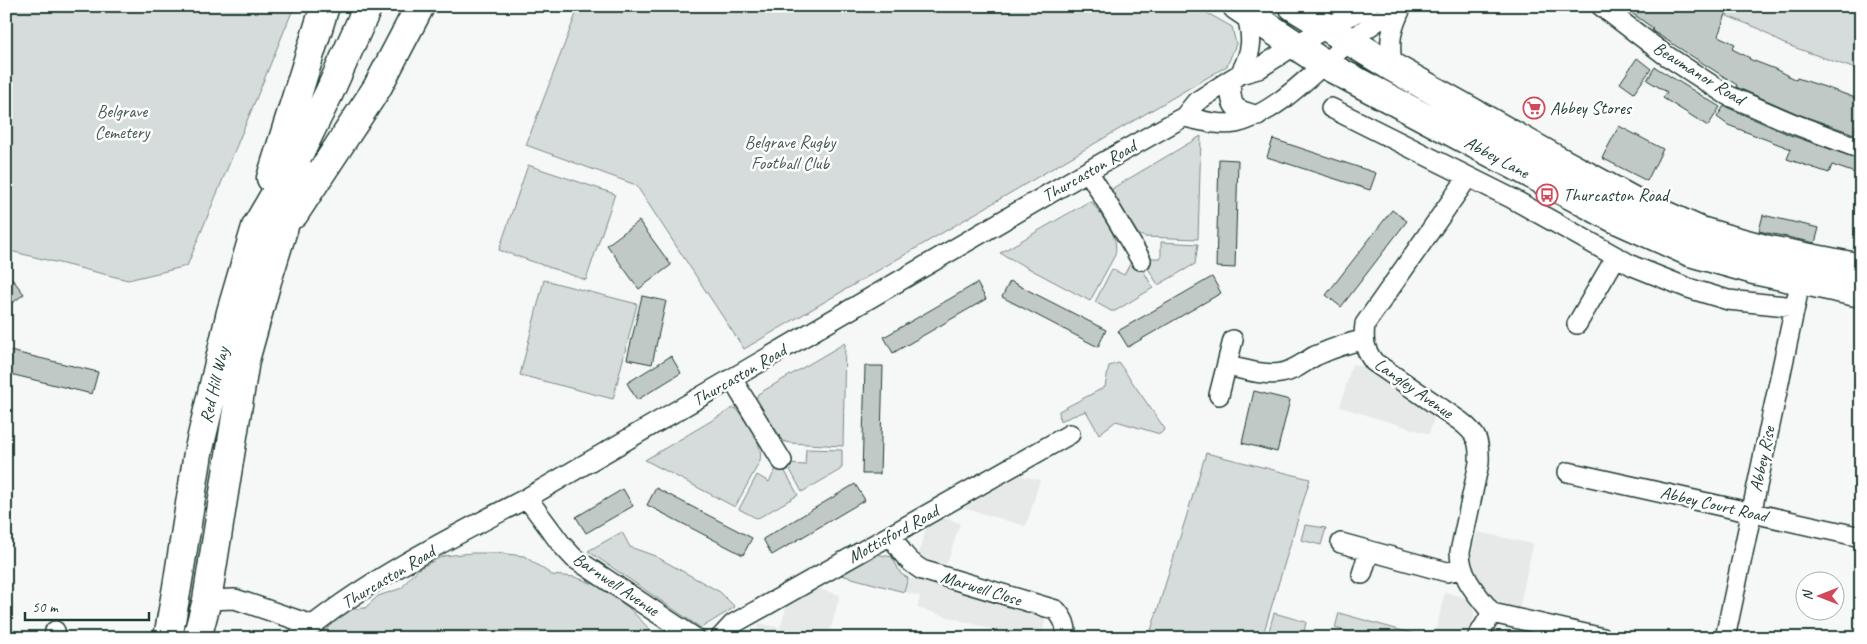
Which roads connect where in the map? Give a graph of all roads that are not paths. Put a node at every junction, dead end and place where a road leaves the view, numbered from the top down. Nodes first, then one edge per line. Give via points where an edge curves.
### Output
1 (325, 6) edge
2 (368, 6) edge
3 (420, 6) edge
4 (1292, 6) edge
5 (1368, 6) edge
6 (1401, 6) edge
7 (1601, 6) edge
8 (1242, 9) edge
9 (1327, 27) junction
10 (1350, 41) junction
11 (1296, 45) junction
12 (1324, 64) junction
13 (1392, 66) junction
14 (1235, 77) junction
15 (1331, 108) dead end
16 (1184, 116) junction
17 (1258, 116) junction
18 (1861, 149) edge
19 (1088, 171) junction
20 (1468, 177) junction
21 (268, 231) junction
22 (1616, 257) junction
23 (1141, 260) dead end
24 (1861, 268) edge
25 (1808, 283) junction
26 (1861, 294) edge
27 (1577, 324) dead end
28 (1233, 340) dead end
29 (1363, 340) junction
30 (1227, 366) junction
31 (732, 379) junction
32 (1219, 395) dead end
33 (1070, 434) dead end
34 (782, 462) dead end
35 (1568, 472) dead end
36 (527, 498) junction
37 (1750, 512) junction
38 (892, 535) junction
39 (1861, 537) edge
40 (1341, 543) dead end
41 (1369, 551) junction
42 (1462, 569) junction
43 (1362, 574) dead end
44 (207, 600) junction
45 (1492, 613) junction
46 (312, 625) junction
47 (168, 638) edge
48 (197, 638) edge
49 (297, 638) edge
50 (695, 638) edge
51 (720, 638) edge
52 (1066, 638) edge
53 (1477, 638) edge
54 (1603, 638) edge
55 (1725, 638) edge

1 - 21 main road
2 - 21 main road, Red Hill Way via 302,146
3 - 21 main road via 377,88
4 - 9 main road, Abbey Lane
5 - 9 street, Thurcaston Road
6 - 10 street
6 - 13 street via 1389,42
7 - 18 street, Beaumanor Road via 1664,54 1727,95
8 - 11 main road, Abbey Lane
8 - 14 street via 1252,44 1248,60
9 - 10 main road, Abbey Lane
9 - 11 street, Thurcaston Road
10 - 12 street
10 - 13 main road, Abbey Lane
11 - 12 main road, Abbey Lane
11 - 14 street, Thurcaston Road via 1258,69
12 - 17 street
12 - 25 main road, Abbey Lane via 1612,217 1690,252
13 - 25 main road, Abbey Lane via 1633,201 1700,231 1769,250
14 - 16 street, Thurcaston Road via 1196,102
14 - 17 street via 1231,100 1234,106 1239,111
15 - 20 street
16 - 17 street via 1226,124
16 - 19 street, Thurcaston Road
19 - 23 street
19 - 31 street, Thurcaston Road
20 - 22 street
20 - 29 street, Langley Avenue via 1365,324
21 - 44 main road, Red Hill Way
21 - 47 main road, Red Hill Way via 231,312 198,453
22 - 25 street via 1688,288 1728,300
22 - 27 street
24 - 25 main road, Abbey Lane
25 - 26 main road, Abbey Lane
25 - 37 street, Abbey Rise
28 - 30 street
29 - 30 street via 1333,348 1280,373
29 - 42 street, Langley Avenue via 1366,352 1374,362 1460,421 1478,439 1479,463 1460,552
30 - 32 street
31 - 34 street
31 - 36 street, Thurcaston Road
33 - 38 street, Mottisford Road
35 - 37 street, Abbey Court Road
36 - 46 street, Thurcaston Road via 357,592
36 - 50 street, Barnwell Avenue via 574,558
37 - 39 street, Abbey Court Road
37 - 55 street, Abbey Rise
38 - 51 street, Mottisford Road via 733,624
38 - 52 street, Marwell Close via 903,556 922,570 1056,610 1066,626
40 - 41 street
41 - 42 street via 1447,572
41 - 43 street
42 - 45 street, Langley Avenue
44 - 46 street via 235,599
44 - 48 main road, Red Hill Way
45 - 53 street
45 - 54 street
46 - 49 street, Thurcaston Road

